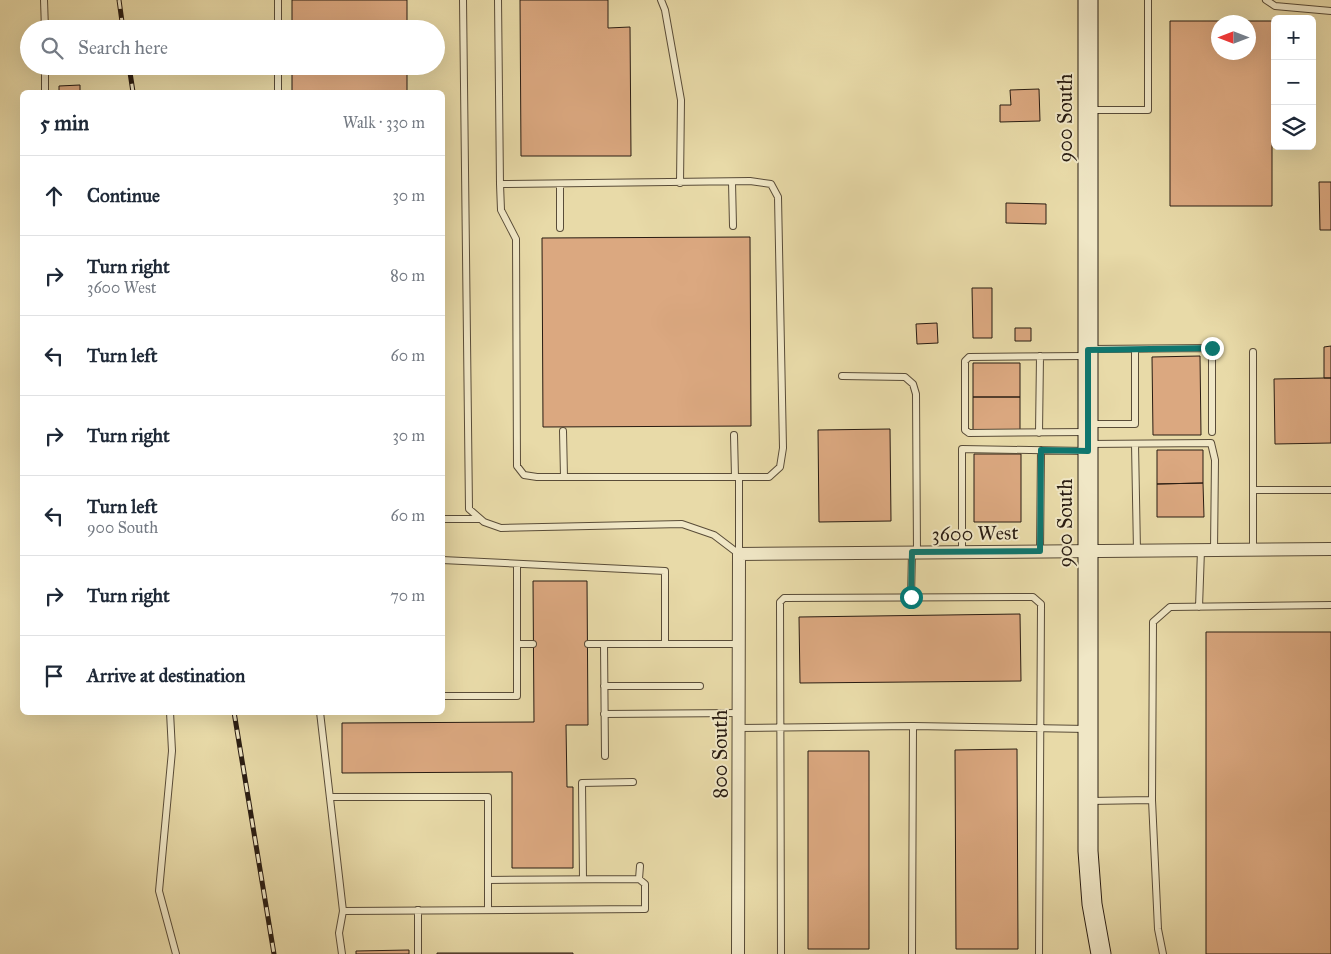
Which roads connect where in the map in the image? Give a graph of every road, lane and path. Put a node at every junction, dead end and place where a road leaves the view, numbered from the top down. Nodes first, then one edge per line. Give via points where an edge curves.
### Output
1 (44, 0) edge
2 (278, 0) edge
3 (463, 0) edge
4 (498, 0) edge
5 (661, 0) edge
6 (1088, 0) edge
7 (1148, 0) edge
8 (1266, 0) edge
9 (1284, 3) edge
10 (1331, 11) edge
11 (45, 20) edge
12 (278, 20) edge
13 (45, 75) edge
14 (278, 75) edge
15 (45, 90) edge
16 (278, 90) edge
17 (1088, 110) junction
18 (732, 182) junction
19 (680, 183) junction
20 (500, 184) junction
21 (560, 184) junction
22 (733, 226) dead end
23 (560, 228) dead end
24 (1135, 349) junction
25 (1253, 352) dead end
26 (1088, 353) junction
27 (1040, 356) junction
28 (842, 376) dead end
29 (563, 431) dead end
30 (1212, 432) dead end
31 (1039, 433) junction
32 (734, 435) dead end
33 (1088, 438) junction
34 (1135, 444) junction
35 (1041, 450) junction
36 (564, 477) junction
37 (737, 477) junction
38 (1253, 490) junction
39 (1331, 490) edge
40 (445, 519) edge
41 (480, 519) junction
42 (1331, 549) edge
43 (1208, 550) junction
44 (1253, 550) junction
45 (1040, 551) junction
46 (1088, 551) junction
47 (1137, 551) junction
48 (915, 552) junction
49 (962, 552) junction
50 (739, 554) junction
51 (445, 560) edge
52 (517, 564) junction
53 (911, 597) junction
54 (1331, 605) edge
55 (1200, 607) junction
56 (517, 644) junction
57 (534, 644) dead end
58 (588, 644) dead end
59 (604, 644) junction
60 (665, 644) junction
61 (739, 644) junction
62 (604, 686) junction
63 (700, 686) dead end
64 (445, 696) edge
65 (738, 713) junction
66 (604, 714) junction
67 (170, 715) edge
68 (320, 715) edge
69 (914, 726) junction
70 (738, 728) junction
71 (780, 728) junction
72 (1040, 728) junction
73 (1088, 730) junction
74 (604, 756) dead end
75 (632, 782) dead end
76 (330, 797) junction
77 (1152, 800) junction
78 (1088, 801) junction
79 (640, 866) dead end
80 (583, 879) junction
81 (639, 879) junction
82 (488, 880) junction
83 (343, 910) junction
84 (418, 910) junction
85 (488, 910) junction
86 (176, 954) edge
87 (342, 954) edge
88 (418, 954) edge
89 (738, 954) edge
90 (781, 954) edge
91 (912, 954) edge
92 (1039, 954) edge
93 (1101, 954) edge
94 (1163, 954) edge

1 - 11 lane
2 - 12 lane
3 - 41 lane via 469,509
4 - 20 lane
5 - 19 lane via 681,100
6 - 17 street, 900 South
7 - 17 lane via 1148,110
8 - 9 lane via 1275,6
9 - 10 lane
13 - 15 lane
14 - 16 lane
17 - 26 street, 900 South
18 - 19 lane
18 - 22 lane
18 - 37 lane via 771,184 779,207 780,467 769,477
19 - 21 lane
20 - 21 lane
20 - 36 lane via 501,210 516,239 517,466 524,475
21 - 23 lane
24 - 26 lane
24 - 30 lane via 1212,348
24 - 33 lane via 1135,424
25 - 38 lane
26 - 27 lane
26 - 33 street, 900 South
27 - 31 lane
27 - 31 lane via 969,357 965,361 966,432
28 - 48 lane via 905,377 914,384
29 - 36 lane
31 - 33 lane
32 - 37 lane
33 - 34 lane
33 - 35 lane
33 - 46 street, 900 South
34 - 43 lane via 1211,444 1215,460
34 - 47 lane
35 - 45 lane
35 - 49 lane via 962,449
36 - 37 lane
37 - 50 lane
38 - 39 lane
38 - 44 lane
40 - 41 lane
41 - 50 lane via 501,528 682,524 714,536
42 - 44 street, 3600 West
43 - 44 street, 3600 West
43 - 47 street, 3600 West
43 - 55 lane
45 - 46 street, 3600 West
45 - 49 street, 3600 West
46 - 47 street, 3600 West
46 - 73 street, 900 South
48 - 49 street, 3600 West
48 - 50 street, 3600 West
48 - 53 lane
50 - 61 street, 800 South
51 - 52 lane
52 - 56 lane
52 - 60 lane via 665,571
53 - 71 lane via 784,598 780,602
53 - 72 lane via 1033,597 1041,604
54 - 55 lane
55 - 77 lane via 1170,607 1153,622
56 - 57 lane
56 - 64 lane via 517,696
58 - 59 lane
59 - 60 lane
59 - 62 lane
60 - 61 lane
61 - 65 street, 800 South
62 - 63 lane
62 - 66 lane
65 - 66 lane
65 - 70 street, 800 South
66 - 74 lane
67 - 86 lane via 172,751 159,891
68 - 76 lane
69 - 71 lane
69 - 72 lane
69 - 91 lane
70 - 71 lane
70 - 89 street, 800 South
71 - 90 lane
72 - 73 lane
72 - 92 lane
73 - 78 street, 900 South
75 - 80 lane via 582,783
76 - 82 lane via 488,797
76 - 83 lane
77 - 78 lane
77 - 94 lane via 1158,929
78 - 93 street, 900 South via 1090,886
79 - 81 lane
80 - 81 lane
80 - 82 lane
81 - 85 lane via 645,884 645,909
82 - 85 lane
83 - 84 lane
83 - 87 lane via 339,933
84 - 85 lane
84 - 88 lane

